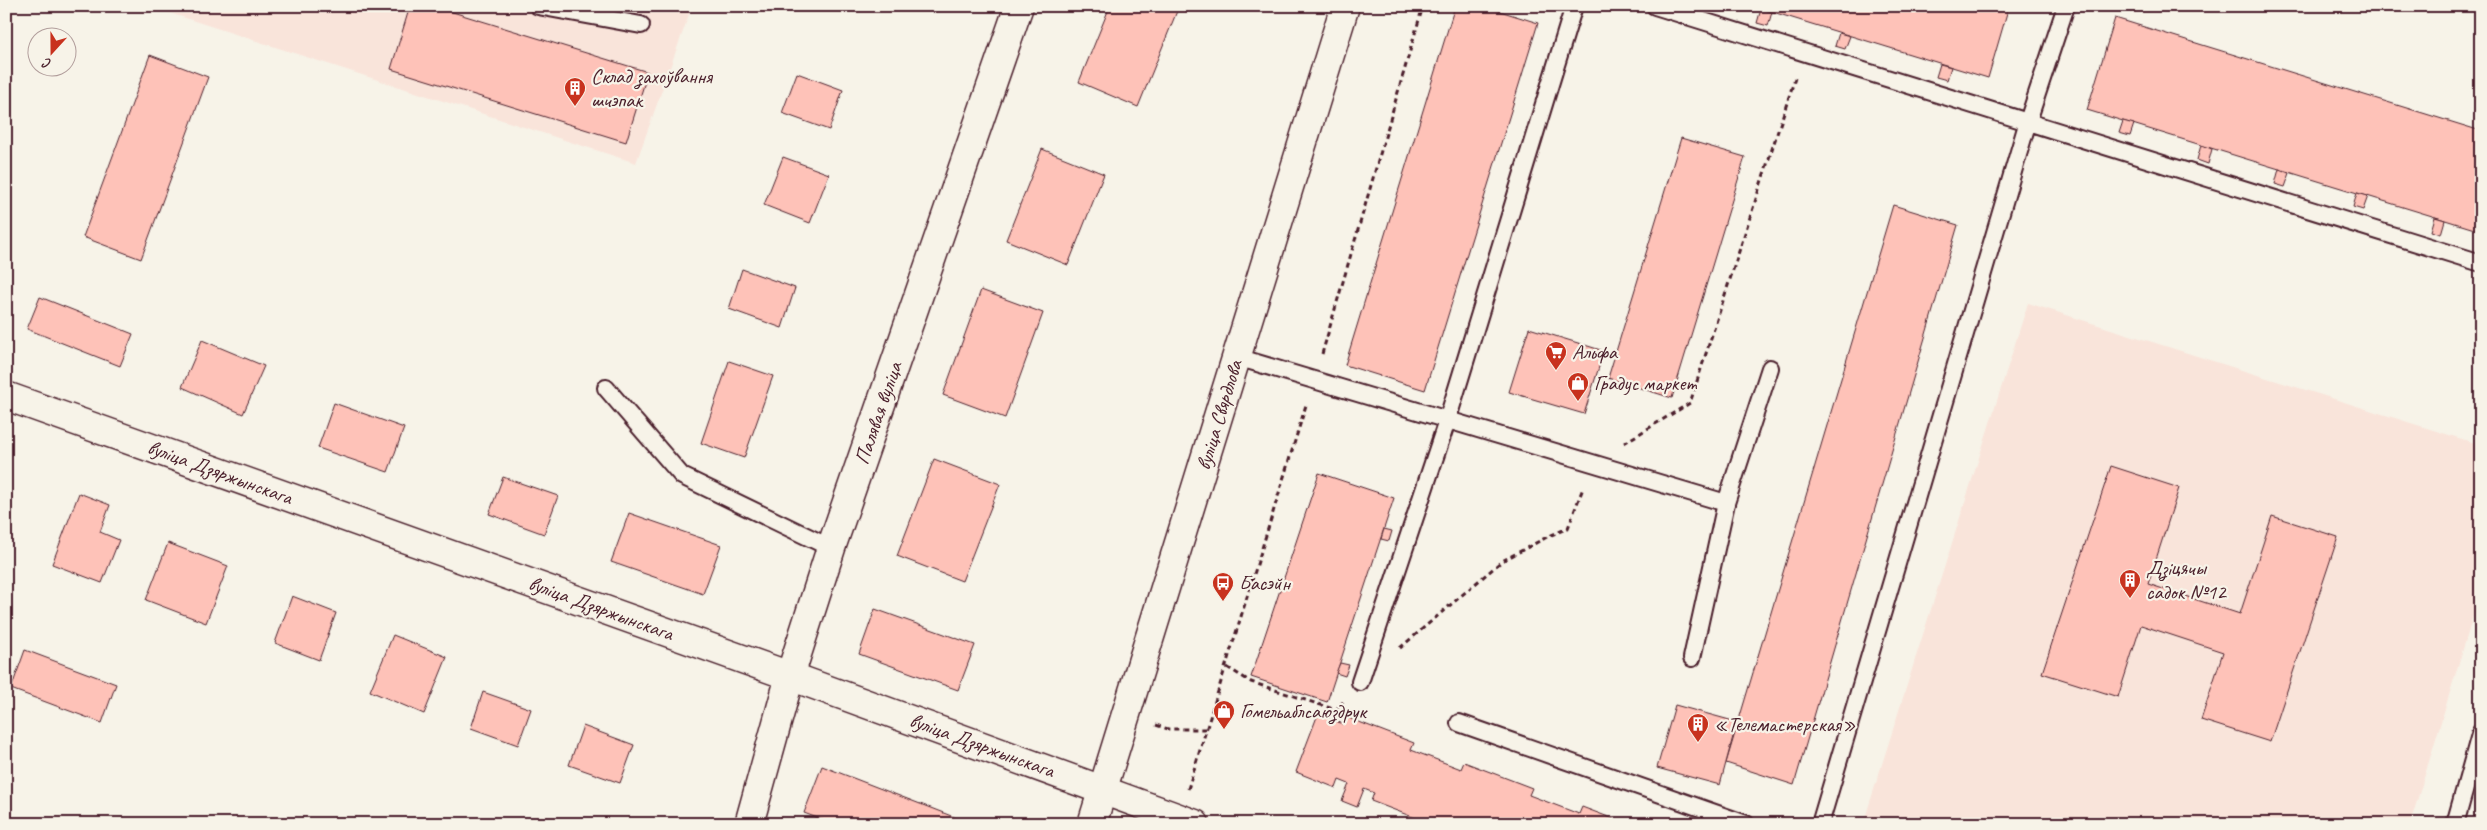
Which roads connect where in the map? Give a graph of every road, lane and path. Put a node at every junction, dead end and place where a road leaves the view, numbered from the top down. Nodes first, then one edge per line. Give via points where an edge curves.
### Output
1 (538, 6) edge
2 (1019, 6) edge
3 (1345, 6) edge
4 (1423, 6) edge
5 (1574, 6) edge
6 (1655, 6) edge
7 (2066, 6) edge
8 (641, 25) dead end
9 (2028, 121) junction
10 (2481, 263) edge
11 (1238, 357) junction
12 (1770, 368) dead end
13 (1314, 380) junction
14 (606, 388) dead end
15 (6, 396) edge
16 (1447, 421) junction
17 (1726, 504) junction
18 (831, 548) junction
19 (1692, 658) dead end
20 (790, 676) junction
21 (1360, 682) dead end
22 (1459, 723) dead end
23 (2481, 731) edge
24 (1103, 789) junction
25 (1187, 821) edge
26 (749, 824) edge
27 (1092, 824) edge
28 (1746, 824) edge
29 (1820, 824) edge
30 (2456, 824) edge

1 - 8 lane
2 - 18 street, Палявая вуліца
3 - 11 street, вуліца Свярдлова
4 - 13 path
5 - 16 lane
6 - 9 lane
7 - 9 lane
9 - 10 lane
9 - 29 lane
11 - 13 lane
11 - 24 street, вуліца Свярдлова
12 - 17 lane
13 - 16 lane
13 - 25 path
14 - 18 lane via 682,476
15 - 20 street, вуліца Дзяржынскага
16 - 17 lane
16 - 21 lane
17 - 19 lane
18 - 20 street, Палявая вуліца
20 - 24 street, вуліца Дзяржынскага
20 - 26 street, Палявая вуліца
22 - 28 lane
23 - 30 lane
24 - 25 street, вуліца Дзяржынскага
24 - 27 street, вуліца Свярдлова

